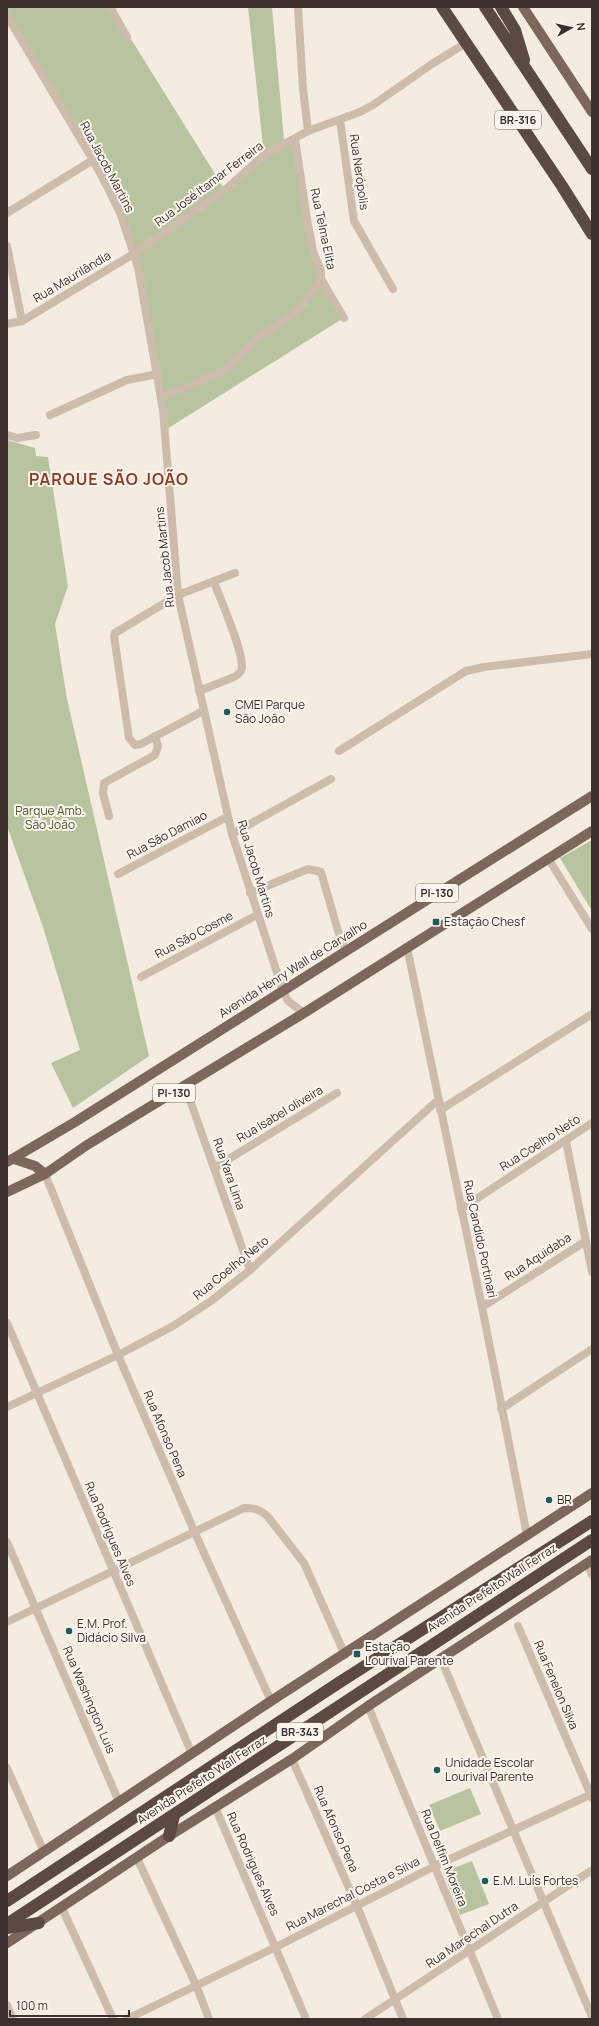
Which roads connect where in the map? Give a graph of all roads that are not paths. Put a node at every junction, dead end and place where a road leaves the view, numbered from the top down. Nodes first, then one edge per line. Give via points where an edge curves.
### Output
1 (110, 7) edge
2 (298, 7) edge
3 (442, 7) edge
4 (485, 7) edge
5 (501, 7) edge
6 (523, 7) edge
7 (7, 16) edge
8 (127, 37) dead end
9 (466, 43) junction
10 (526, 69) junction
11 (592, 112) edge
12 (340, 120) junction
13 (308, 132) junction
14 (295, 138) junction
15 (93, 160) junction
16 (592, 169) edge
17 (7, 213) edge
18 (592, 234) edge
19 (7, 246) edge
20 (134, 254) junction
21 (321, 279) junction
22 (393, 289) dead end
23 (344, 318) dead end
24 (22, 321) junction
25 (7, 324) edge
26 (158, 374) junction
27 (162, 397) junction
28 (50, 415) dead end
29 (36, 435) dead end
30 (7, 436) edge
31 (235, 573) dead end
32 (214, 582) junction
33 (178, 595) junction
34 (592, 654) edge
35 (199, 691) junction
36 (203, 711) junction
37 (155, 736) junction
38 (339, 751) dead end
39 (331, 779) dead end
40 (592, 796) edge
41 (109, 816) dead end
42 (227, 817) junction
43 (592, 831) edge
44 (232, 834) junction
45 (548, 858) junction
46 (118, 874) dead end
47 (250, 893) junction
48 (257, 915) junction
49 (592, 929) edge
50 (407, 947) junction
51 (346, 951) junction
52 (141, 976) dead end
53 (283, 991) junction
54 (304, 1013) junction
55 (592, 1014) edge
56 (185, 1086) junction
57 (337, 1093) dead end
58 (438, 1100) junction
59 (440, 1110) junction
60 (592, 1123) edge
61 (566, 1141) junction
62 (10, 1160) edge
63 (214, 1168) junction
64 (45, 1174) junction
65 (7, 1192) edge
66 (461, 1209) junction
67 (586, 1241) junction
68 (250, 1270) junction
69 (592, 1272) edge
70 (482, 1307) junction
71 (7, 1323) edge
72 (592, 1349) edge
73 (118, 1356) junction
74 (37, 1392) junction
75 (7, 1407) edge
76 (501, 1409) junction
77 (592, 1493) edge
78 (592, 1520) edge
79 (194, 1533) junction
80 (527, 1535) junction
81 (592, 1540) edge
82 (7, 1542) edge
83 (590, 1561) edge
84 (113, 1572) junction
85 (592, 1574) edge
86 (36, 1608) junction
87 (7, 1622) edge
88 (518, 1626) dead end
89 (345, 1655) junction
90 (441, 1659) junction
91 (271, 1701) junction
92 (368, 1706) junction
93 (192, 1754) junction
94 (292, 1759) junction
95 (7, 1768) edge
96 (592, 1796) edge
97 (119, 1802) junction
98 (215, 1807) junction
99 (174, 1816) junction
100 (513, 1831) junction
101 (169, 1836) junction
102 (44, 1852) junction
103 (137, 1858) junction
104 (435, 1866) junction
105 (592, 1870) edge
106 (7, 1876) edge
107 (7, 1901) edge
108 (544, 1901) junction
109 (357, 1906) junction
110 (62, 1908) junction
111 (39, 1923) junction
112 (7, 1924) edge
113 (7, 1928) edge
114 (7, 1943) edge
115 (276, 1947) junction
116 (468, 1951) junction
117 (196, 1985) junction
118 (396, 2000) junction
119 (7, 2005) edge
120 (592, 2017) edge
121 (13, 2019) edge
122 (113, 2019) edge
123 (127, 2019) edge
124 (209, 2019) edge
125 (306, 2019) edge
126 (365, 2019) edge
127 (403, 2019) edge
128 (498, 2019) edge

1 - 8 street
2 - 13 street
3 - 9 highway, BR-316
4 - 10 highway, BR-316
5 - 10 highway via 515,30
6 - 11 main road
7 - 15 street, Rua Jacob Martins
9 - 12 street, Rua José Itamar Ferreira via 373,105
9 - 18 highway, BR-316
10 - 16 highway, BR-316
12 - 13 street, Rua José Itamar Ferreira
12 - 22 street, Rua Nerópolis via 354,221
13 - 14 street, Rua José Itamar Ferreira
14 - 20 street, Rua José Itamar Ferreira via 264,155 225,190
14 - 21 street, Rua Telma Elita via 307,219 313,251 321,270
15 - 17 street
15 - 20 street, Rua Jacob Martins via 121,215
19 - 24 street
20 - 24 street, Rua Maurilândia
20 - 26 street, Rua Jacob Martins
21 - 23 street, Rua Telma Elita
21 - 27 street via 305,302 287,319 260,336 225,368 214,376
24 - 25 street, Rua Maurilândia
26 - 27 street, Rua Jacob Martins
26 - 28 street via 127,380
27 - 33 street, Rua Jacob Martins
29 - 30 street via 17,438
31 - 32 street
32 - 33 street
32 - 35 street via 234,637 242,669 234,677
33 - 35 street, Rua Jacob Martins
33 - 37 street via 115,632 114,636 129,738 135,745
34 - 38 street via 466,671
35 - 36 street, Rua Jacob Martins
36 - 37 street
36 - 42 street, Rua Jacob Martins
37 - 41 street via 158,746 155,755 104,783 103,793
39 - 44 street
40 - 51 main road, Avenida Henry Wall de Carvalho / PI-130
42 - 44 street, Rua Jacob Martins
42 - 46 street, Rua São Damiao
43 - 45 main road, PI-130
44 - 47 street, Rua Jacob Martins
45 - 49 street
45 - 50 main road, PI-130
47 - 48 street, Rua Jacob Martins
47 - 51 street via 308,869 321,872
48 - 52 street, Rua São Cosme
48 - 53 street, Rua Jacob Martins
50 - 54 main road, PI-130
50 - 58 street, Rua Candido Portinari
51 - 53 main road, Avenida Henry Wall de Carvalho / PI-130
53 - 54 street, Rua Jacob Martins via 288,1001
53 - 62 main road, Avenida Henry Wall de Carvalho / PI-130
54 - 56 main road, PI-130
55 - 59 street
56 - 63 street, Rua Yara Lima
56 - 64 main road, PI-130 via 87,1145
57 - 63 street, Rua Isabel oliveira
58 - 59 street, Rua Candido Portinari
58 - 68 street, Rua Coelho Neto
59 - 66 street, Rua Candido Portinari
60 - 61 street, Rua Coelho Neto
61 - 66 street, Rua Coelho Neto
61 - 67 street
62 - 64 main road via 36,1166
63 - 68 street, Rua Yara Lima
64 - 65 main road, PI-130
64 - 73 street, Rua Afonso Pena
66 - 70 street, Rua Candido Portinari
67 - 69 street
67 - 70 street, Rua Aquidaba
68 - 73 street, Rua Coelho Neto via 193,1314
70 - 76 street, Rua Candido Portinari
71 - 74 street, Rua Rodrigues Alves
72 - 76 street
73 - 74 street, Rua Coelho Neto
73 - 79 street, Rua Afonso Pena
74 - 75 street, Rua Coelho Neto
74 - 84 street, Rua Rodrigues Alves
76 - 80 street, Rua Candido Portinari
77 - 80 main road, Avenida Prefeito Wall Ferraz
78 - 107 highway, Avenida Prefeito Wall Ferraz / BR-343
79 - 84 street
79 - 89 street via 244,1508 263,1512 304,1563
79 - 91 street, Rua Afonso Pena
80 - 89 main road, Avenida Prefeito Wall Ferraz
81 - 99 highway, Avenida Prefeito Wall Ferraz / BR-343
82 - 86 street, Rua Washington Luis
83 - 85 street
83 - 90 main road
84 - 86 street
84 - 93 street, Rua Rodrigues Alves
86 - 87 street
86 - 97 street, Rua Washington Luis
88 - 96 street, Rua Fenelon Silva
89 - 91 main road, Avenida Prefeito Wall Ferraz
90 - 92 main road
90 - 100 street
91 - 93 main road, Avenida Prefeito Wall Ferraz
92 - 94 main road
92 - 104 street, Rua Delfim Moreira
93 - 97 main road, Avenida Prefeito Wall Ferraz
94 - 98 main road
94 - 109 street, Rua Afonso Pena
95 - 102 street
96 - 100 street, Rua Marechal Costa e Silva
97 - 102 main road, Avenida Prefeito Wall Ferraz
98 - 101 main road
98 - 115 street, Rua Rodrigues Alves
99 - 101 highway
99 - 112 highway, Avenida Prefeito Wall Ferraz / BR-343
100 - 104 street, Rua Marechal Costa e Silva
100 - 108 street
101 - 103 main road
102 - 106 main road, Avenida Prefeito Wall Ferraz
103 - 110 main road
103 - 117 street
104 - 109 street, Rua Marechal Costa e Silva
104 - 116 street, Rua Delfim Moreira
105 - 108 street, Rua Marechal Dutra
108 - 116 street, Rua Marechal Dutra
108 - 120 street
109 - 115 street, Rua Marechal Costa e Silva
109 - 118 street, Rua Afonso Pena
110 - 111 main road
110 - 122 street
111 - 113 highway
111 - 114 main road
115 - 117 street, Rua Marechal Costa e Silva
115 - 125 street, Rua Rodrigues Alves
116 - 118 street, Rua Marechal Dutra
116 - 128 street, Rua Delfim Moreira
117 - 123 street, Rua Marechal Costa e Silva
117 - 124 street
118 - 126 street, Rua Marechal Dutra
118 - 127 street, Rua Afonso Pena
119 - 121 street

